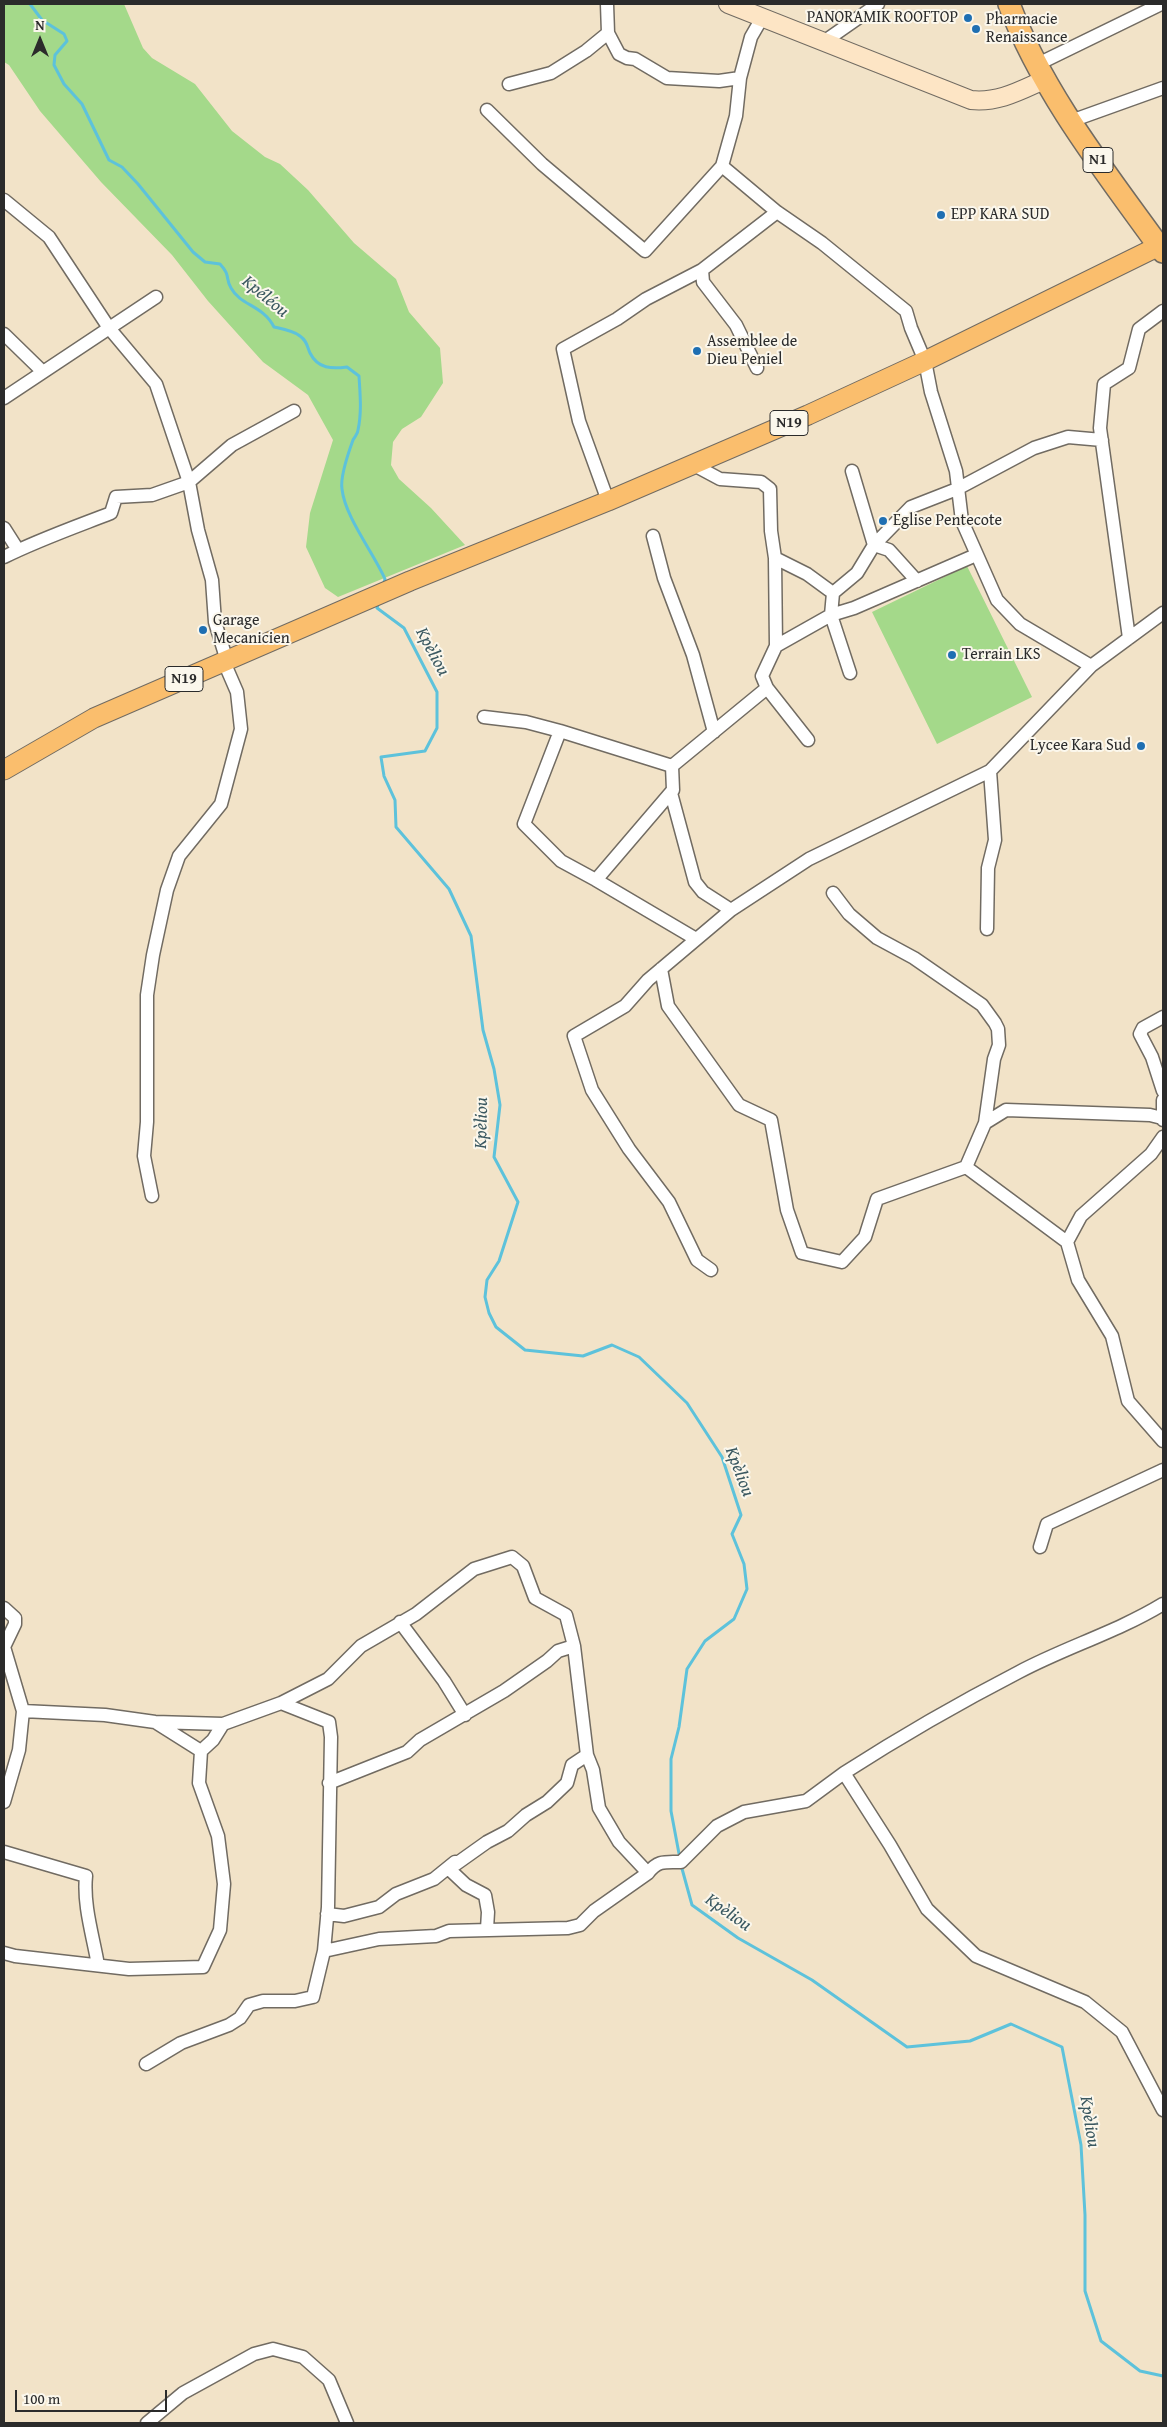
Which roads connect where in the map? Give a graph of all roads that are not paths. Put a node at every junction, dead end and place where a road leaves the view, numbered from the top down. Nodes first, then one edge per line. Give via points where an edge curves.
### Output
1 (607, 4) edge
2 (728, 4) edge
3 (878, 4) edge
4 (1009, 4) edge
5 (1161, 4) edge
6 (762, 18) junction
7 (608, 33) junction
8 (825, 41) junction
9 (1042, 71) junction
10 (740, 78) junction
11 (509, 84) dead end
12 (1163, 88) edge
13 (487, 110) dead end
14 (1071, 121) junction
15 (722, 166) junction
16 (4, 200) edge
17 (777, 212) junction
18 (1161, 249) edge
19 (702, 270) junction
20 (156, 297) dead end
21 (1163, 311) edge
22 (109, 328) junction
23 (4, 334) edge
24 (925, 361) junction
25 (757, 368) dead end
26 (43, 372) junction
27 (4, 398) edge
28 (294, 411) dead end
29 (1102, 440) junction
30 (692, 464) junction
31 (852, 471) dead end
32 (189, 482) junction
33 (956, 489) junction
34 (608, 501) junction
35 (4, 528) edge
36 (653, 536) dead end
37 (874, 545) junction
38 (18, 550) junction
39 (976, 555) junction
40 (4, 557) edge
41 (775, 558) junction
42 (917, 581) junction
43 (833, 593) junction
44 (1163, 613) edge
45 (831, 614) junction
46 (1129, 638) junction
47 (776, 646) junction
48 (226, 662) junction
49 (1091, 666) junction
50 (850, 673) dead end
51 (767, 688) junction
52 (484, 717) dead end
53 (560, 731) junction
54 (714, 732) junction
55 (808, 740) dead end
56 (672, 766) junction
57 (4, 770) edge
58 (990, 771) junction
59 (670, 793) junction
60 (596, 880) junction
61 (833, 893) dead end
62 (731, 910) junction
63 (987, 929) dead end
64 (696, 939) junction
65 (662, 969) junction
66 (1163, 1017) edge
67 (1163, 1091) edge
68 (1163, 1100) edge
69 (1162, 1119) edge
70 (984, 1123) junction
71 (1163, 1137) edge
72 (966, 1167) junction
73 (152, 1196) dead end
74 (1067, 1242) junction
75 (711, 1270) dead end
76 (1163, 1441) edge
77 (1163, 1470) edge
78 (1040, 1547) dead end
79 (1163, 1604) edge
80 (4, 1608) edge
81 (400, 1622) junction
82 (574, 1646) junction
83 (281, 1703) junction
84 (23, 1711) junction
85 (465, 1715) junction
86 (155, 1722) junction
87 (223, 1724) junction
88 (201, 1751) junction
89 (587, 1755) junction
90 (844, 1773) junction
91 (329, 1783) junction
92 (4, 1802) edge
93 (468, 1848) dead end
94 (4, 1852) edge
95 (449, 1869) junction
96 (648, 1873) junction
97 (326, 1914) junction
98 (488, 1929) junction
99 (324, 1951) junction
100 (4, 1953) edge
101 (98, 1965) junction
102 (146, 2064) dead end
103 (1163, 2110) edge
104 (148, 2423) edge
105 (347, 2423) edge

1 - 7 street
2 - 6 main road
3 - 8 street
4 - 9 highway, N1
5 - 9 street
6 - 8 main road
6 - 10 street via 751,37
7 - 10 street via 619,54 635,59 667,78 719,81
7 - 11 street via 551,73
8 - 9 main road via 971,100 987,102 1001,98
9 - 14 highway, N1
10 - 15 street via 736,116
12 - 14 street
13 - 15 street via 542,164 645,251
14 - 18 highway, N1
15 - 17 street
16 - 22 street via 49,237
17 - 19 street
17 - 24 street via 822,243 906,311
18 - 24 main road, N19
19 - 25 street via 703,282 736,325
19 - 34 street via 646,299 562,350 579,421
20 - 22 street
21 - 29 street via 1139,329 1129,368 1104,384
22 - 26 street
22 - 32 street via 156,384
23 - 26 street
24 - 30 main road, N19
24 - 33 street via 931,392 956,471
26 - 27 street
28 - 32 street via 232,445
29 - 33 street via 1068,437 1034,448
29 - 46 street
30 - 34 main road, N19
30 - 41 street via 720,479 761,482 768,486 772,493 771,531
31 - 37 street
32 - 38 street via 152,495 116,497 111,513
32 - 48 street via 212,580 215,622
33 - 37 street via 911,506
33 - 39 street via 962,521
34 - 48 main road, N19 via 410,581
35 - 38 street
36 - 54 street via 664,578 693,655
37 - 42 street via 889,550
37 - 43 street via 857,573
38 - 40 street
39 - 42 street
39 - 49 street via 997,600 1020,624
41 - 43 street via 807,574
41 - 47 street
42 - 45 street via 854,608
43 - 45 street
44 - 46 street
45 - 47 street
45 - 50 street
46 - 49 street
47 - 51 street via 762,676
48 - 57 main road, N19 via 94,718
48 - 73 street via 237,692 241,729 221,804 179,856 167,890 147,995 144,1156
49 - 58 street
51 - 54 street
51 - 55 street
52 - 53 street via 526,722
53 - 56 street
53 - 60 street via 524,824 561,861
54 - 56 street
56 - 59 street via 673,790
58 - 62 street via 809,859
58 - 63 street via 995,840 988,868
59 - 60 street
59 - 62 street via 695,882 702,892
60 - 64 street
61 - 70 street via 849,914 878,938 982,1004 995,1023 999,1045
62 - 64 street
64 - 65 street
65 - 72 street via 668,1006 739,1105 772,1120 787,1210 802,1253 842,1262 865,1237 878,1199
65 - 75 street via 625,1006 574,1036 592,1090 629,1149 669,1202 698,1260
66 - 67 street via 1143,1028 1140,1034 1152,1057
68 - 69 street
69 - 70 street via 1150,1115 1006,1110
70 - 72 street
71 - 74 street via 1151,1154 1081,1216
72 - 74 street
74 - 76 street via 1078,1280 1112,1336 1128,1401
77 - 78 street via 1047,1524
79 - 90 street via 1139,1619 1020,1672 899,1738
80 - 84 street via 15,1618 4,1647
81 - 82 street via 416,1614 474,1568 512,1557 523,1566 535,1598 566,1615
81 - 83 street via 361,1646 328,1679
81 - 85 street
82 - 85 street via 558,1650 547,1662
82 - 89 street
83 - 87 street
83 - 91 street via 328,1722 331,1737
84 - 86 street via 105,1715
84 - 92 street via 19,1750
85 - 91 street via 420,1740 407,1752
86 - 87 street
86 - 88 street
87 - 88 street
88 - 101 street via 199,1784 218,1836 224,1884 220,1930 203,1967 129,1969
89 - 95 street via 572,1765 567,1783 547,1802
89 - 96 street via 593,1770 599,1808 619,1842
90 - 96 street via 806,1801 744,1812 717,1826 681,1862 661,1861
90 - 103 street via 927,1909 976,1956 1085,2002 1122,2032
91 - 97 street
93 - 95 street
94 - 101 street via 86,1876 84,1897
95 - 97 street via 434,1879 396,1894 379,1907 344,1916
95 - 98 street via 466,1885 486,1895
96 - 98 street via 594,1911 580,1925
97 - 99 street
98 - 99 street via 379,1939
99 - 102 street via 313,1997 295,2001 263,2000 249,2005 240,2018 229,2025 181,2043
100 - 101 street
104 - 105 street via 183,2393 254,2354 273,2349 303,2357 329,2380

